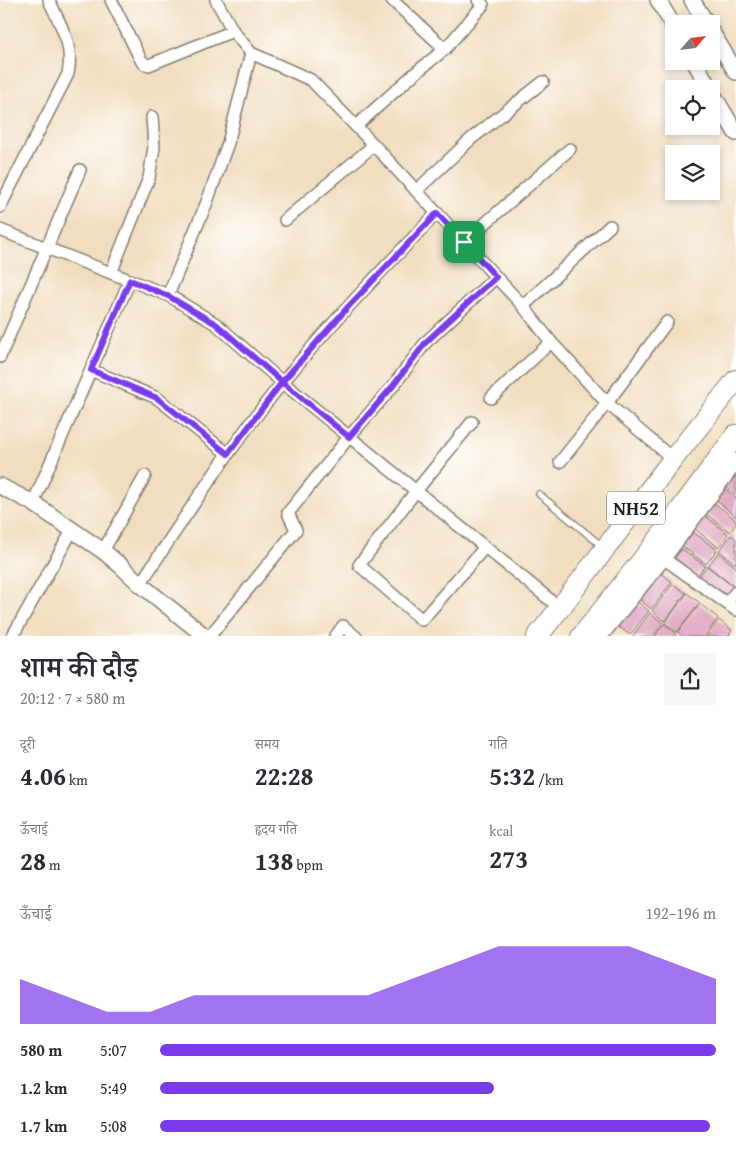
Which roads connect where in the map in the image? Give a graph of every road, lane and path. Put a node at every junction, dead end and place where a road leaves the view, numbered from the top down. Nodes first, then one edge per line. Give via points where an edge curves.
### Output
1 (49, 0) edge
2 (111, 0) edge
3 (216, 0) edge
4 (392, 0) edge
5 (478, 0) edge
6 (658, 0) edge
7 (692, 0) edge
8 (667, 15) edge
9 (701, 15) edge
10 (233, 31) junction
11 (720, 46) edge
12 (445, 49) junction
13 (251, 53) junction
14 (736, 72) edge
15 (542, 82) dead end
16 (720, 105) edge
17 (152, 117) dead end
18 (356, 126) junction
19 (736, 133) edge
20 (374, 145) junction
21 (570, 148) dead end
22 (80, 170) dead end
23 (416, 191) junction
24 (0, 207) edge
25 (437, 213) junction
26 (285, 220) dead end
27 (610, 226) dead end
28 (0, 230) edge
29 (464, 242) junction
30 (47, 248) junction
31 (111, 273) junction
32 (496, 277) junction
33 (130, 280) junction
34 (168, 296) junction
35 (524, 306) junction
36 (666, 322) dead end
37 (551, 342) junction
38 (0, 357) edge
39 (91, 370) junction
40 (282, 382) junction
41 (734, 386) edge
42 (491, 398) dead end
43 (607, 403) junction
44 (472, 422) dead end
45 (736, 435) edge
46 (349, 437) junction
47 (228, 454) junction
48 (673, 459) junction
49 (736, 461) edge
50 (560, 462) dead end
51 (145, 476) dead end
52 (0, 486) edge
53 (416, 491) junction
54 (539, 494) dead end
55 (33, 503) junction
56 (73, 529) junction
57 (485, 547) junction
58 (605, 548) junction
59 (103, 551) junction
60 (663, 558) junction
61 (140, 584) junction
62 (736, 592) edge
63 (731, 606) edge
64 (560, 608) junction
65 (604, 635) edge
66 (12, 636) edge
67 (208, 636) edge
68 (335, 636) edge
69 (356, 636) edge
70 (536, 636) edge
71 (581, 636) edge

1 - 24 street via 69,43 68,74
2 - 10 street via 145,64
3 - 10 street
4 - 12 street
5 - 12 street via 483,5
6 - 8 street
7 - 9 street
10 - 13 street
11 - 14 street
12 - 18 street
13 - 18 street via 311,80
13 - 34 street via 228,143
15 - 23 street via 471,139
16 - 19 street
17 - 31 street via 154,147 149,178
18 - 20 street
20 - 23 street
20 - 26 street
21 - 29 street
22 - 30 street
23 - 25 street
25 - 29 street
25 - 40 street
27 - 35 street
28 - 30 street
29 - 32 street
30 - 31 street
30 - 38 street
31 - 33 street
32 - 35 street
32 - 46 street via 426,342
33 - 34 street
33 - 39 street
34 - 40 street via 216,324
35 - 37 street
36 - 43 street
37 - 42 street
37 - 43 street
39 - 47 street via 157,398
39 - 55 street
40 - 46 street
40 - 47 street
41 - 48 highway, NH52
43 - 48 street
43 - 50 street
44 - 53 street
45 - 71 highway, NH52
46 - 53 street
46 - 67 street via 288,513 296,530
47 - 61 street
48 - 58 highway, NH52
49 - 60 street
51 - 59 street
52 - 55 street
53 - 57 street
53 - 57 street via 359,566 422,620
54 - 58 lane
55 - 56 street
56 - 59 street
56 - 66 street
57 - 64 street
58 - 64 highway, NH52
59 - 61 street
60 - 63 street
60 - 65 street
61 - 67 street
62 - 63 street
64 - 70 highway, NH52
68 - 69 street via 343,626

